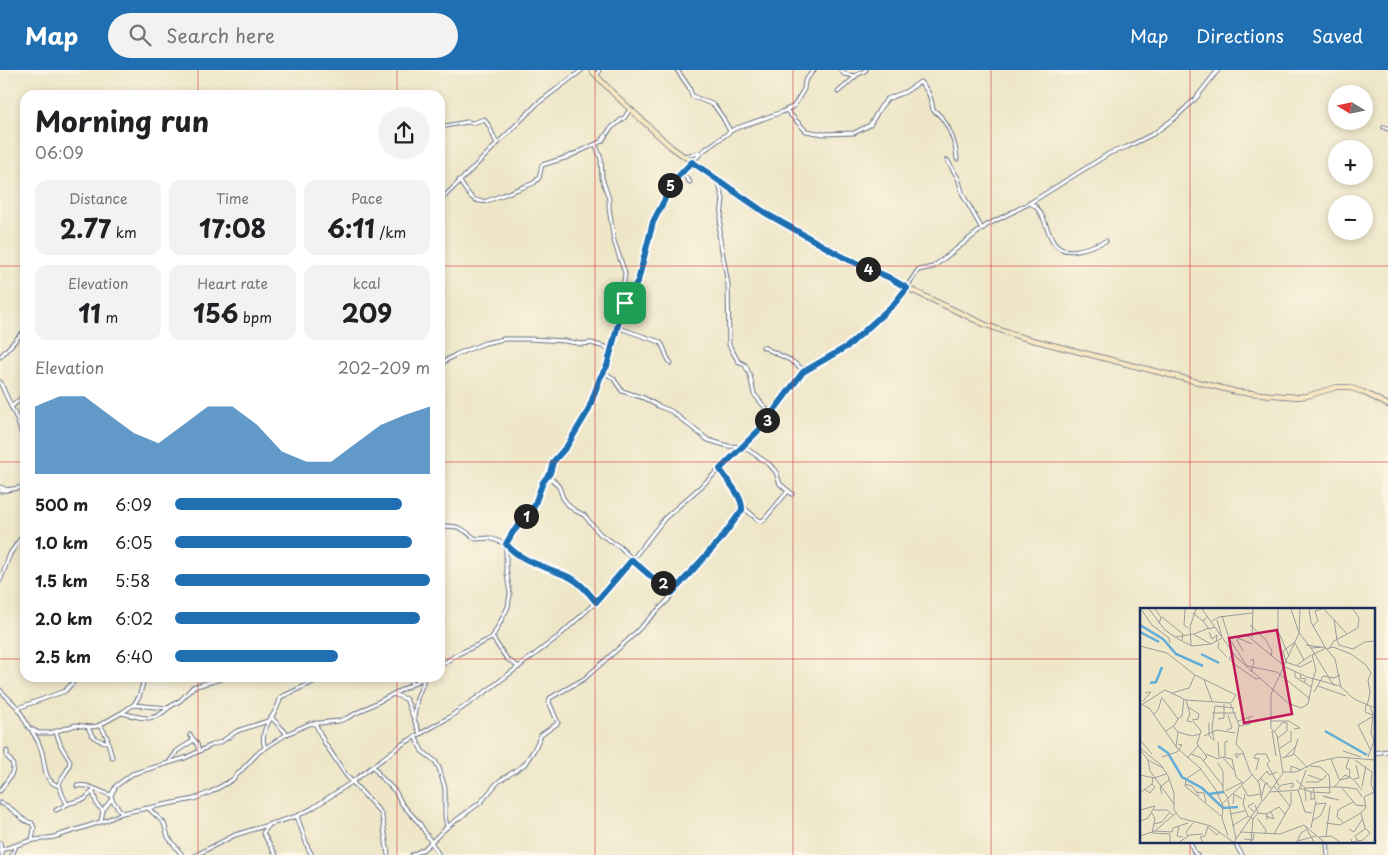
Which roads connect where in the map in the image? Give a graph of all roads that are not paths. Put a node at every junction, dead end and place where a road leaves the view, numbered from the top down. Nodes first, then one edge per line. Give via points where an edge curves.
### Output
1 (582, 70) edge
2 (592, 70) edge
3 (677, 70) edge
4 (814, 70) edge
5 (866, 70) edge
6 (1218, 70) edge
7 (843, 71) edge
8 (598, 73) edge
9 (855, 76) junction
10 (838, 92) dead end
11 (630, 109) junction
12 (786, 110) junction
13 (445, 126) edge
14 (1384, 127) dead end
15 (1388, 129) edge
16 (730, 131) junction
17 (497, 144) junction
18 (596, 145) junction
19 (701, 153) junction
20 (683, 156) junction
21 (957, 159) dead end
22 (948, 160) dead end
23 (692, 162) junction
24 (681, 172) junction
25 (717, 178) junction
26 (459, 180) junction
27 (690, 182) dead end
28 (445, 195) edge
29 (1030, 203) junction
30 (982, 228) junction
31 (1106, 241) dead end
32 (907, 288) junction
33 (625, 303) junction
34 (616, 327) junction
35 (20, 335) edge
36 (763, 348) dead end
37 (612, 349) junction
38 (0, 357) edge
39 (445, 361) edge
40 (670, 363) dead end
41 (804, 371) junction
42 (604, 372) junction
43 (0, 382) edge
44 (20, 399) edge
45 (1388, 405) edge
46 (11, 407) junction
47 (769, 418) junction
48 (20, 425) edge
49 (744, 447) junction
50 (720, 469) junction
51 (546, 477) junction
52 (0, 487) edge
53 (20, 488) edge
54 (7, 490) junction
55 (0, 491) edge
56 (743, 507) junction
57 (445, 527) edge
58 (20, 539) edge
59 (506, 544) junction
60 (632, 560) junction
61 (0, 581) edge
62 (672, 593) junction
63 (596, 602) junction
64 (492, 637) junction
65 (445, 663) edge
66 (519, 667) junction
67 (74, 682) edge
68 (143, 682) edge
69 (210, 682) edge
70 (314, 682) edge
71 (416, 682) edge
72 (423, 682) edge
73 (413, 684) joint
74 (0, 690) edge
75 (1, 694) edge
76 (393, 694) junction
77 (134, 705) junction
78 (18, 708) junction
79 (168, 708) junction
80 (121, 713) junction
81 (272, 717) junction
82 (413, 718) junction
83 (268, 721) junction
84 (315, 723) junction
85 (99, 725) junction
86 (88, 727) junction
87 (32, 731) junction
88 (56, 731) junction
89 (287, 734) junction
90 (420, 734) junction
91 (190, 735) dead end
92 (415, 736) junction
93 (194, 740) junction
94 (108, 742) junction
95 (264, 748) junction
96 (7, 751) dead end
97 (199, 751) junction
98 (112, 757) dead end
99 (170, 762) junction
100 (373, 766) junction
101 (352, 782) junction
102 (59, 786) junction
103 (77, 786) dead end
104 (0, 791) edge
105 (94, 791) junction
106 (112, 797) junction
107 (0, 803) edge
108 (67, 804) junction
109 (149, 809) junction
110 (56, 810) dead end
111 (103, 811) junction
112 (122, 813) junction
113 (297, 816) junction
114 (100, 822) junction
115 (270, 825) junction
116 (448, 827) junction
117 (32, 841) junction
118 (431, 841) junction
119 (1190, 842) edge
120 (1234, 842) edge
121 (1327, 842) edge
122 (0, 843) edge
123 (16, 846) junction
124 (1, 850) junction
125 (2, 855) edge
126 (12, 855) edge
127 (182, 855) edge
128 (196, 855) edge
129 (276, 855) edge
130 (312, 855) edge
131 (388, 855) edge
132 (412, 855) edge
133 (439, 855) edge
134 (1196, 855) edge
135 (1242, 855) edge
136 (1328, 855) edge

1 - 17 street via 537,104
2 - 8 main road
3 - 16 street via 692,96 714,105
4 - 12 street via 795,105
5 - 9 street
6 - 29 street via 1196,98 1164,126 1140,141 1110,153
7 - 9 street
8 - 11 main road
9 - 10 street
11 - 18 street
11 - 20 main road
12 - 16 street
12 - 21 street via 806,131 854,133 871,124 887,100 920,82 927,90 933,110 947,126
13 - 17 street via 484,120
14 - 15 street
16 - 19 street
17 - 26 street
18 - 26 street via 542,165 539,178 534,183 486,202 474,200
18 - 33 street via 609,199 614,240 625,273
19 - 20 street
19 - 23 street
20 - 23 main road
22 - 30 street
23 - 24 street
23 - 25 main road
24 - 27 street
24 - 33 street via 670,185 654,220 638,281
25 - 32 main road via 767,214
25 - 47 street via 723,199 719,234 728,288 728,345 747,369 752,391 768,411
26 - 28 street
29 - 30 street
29 - 31 street via 1038,210 1054,243 1061,250 1070,251
30 - 32 street via 933,267 918,270
32 - 41 street via 848,346
32 - 45 main road via 1018,336 1223,389 1254,395 1297,397 1348,387
33 - 34 street
34 - 37 street
34 - 40 street via 660,342
35 - 38 street
36 - 41 street via 786,358
37 - 39 street via 591,343 504,339 484,343
37 - 42 street
41 - 47 street
42 - 49 street via 621,390 671,411 708,440
42 - 51 street via 588,411
43 - 46 street
44 - 46 street
46 - 48 street
47 - 49 street
49 - 50 street
49 - 56 street via 769,464 780,484 790,492 763,521
50 - 56 street
50 - 60 street via 665,518
51 - 59 street via 533,509
51 - 60 street via 559,487 570,507 584,515 600,534 620,547
52 - 54 street
53 - 54 street
54 - 55 street
56 - 62 street via 720,540
57 - 59 street via 465,529 476,539 490,538
58 - 61 street via 10,554
59 - 63 street via 526,560 572,578
59 - 64 street via 509,603
60 - 62 street
60 - 63 street
62 - 116 street via 591,674 550,698 558,724 541,735 524,765 498,782 481,802
63 - 66 street
64 - 65 street
64 - 66 street via 508,659
66 - 90 street
67 - 78 street via 66,691
68 - 77 street
69 - 79 street via 193,687
70 - 81 street via 282,696
71 - 73 street
72 - 82 street
73 - 76 street
74 - 75 street
75 - 78 street
76 - 82 street via 406,699
76 - 84 street via 340,721
77 - 79 street
77 - 80 street
78 - 87 street
79 - 80 street via 154,718
80 - 85 street
81 - 83 street
81 - 89 street
82 - 90 street
83 - 95 street via 262,737
83 - 97 street via 238,731
84 - 89 street
84 - 101 street
85 - 86 street
85 - 94 street
86 - 88 street via 76,725
86 - 94 street via 94,738
87 - 88 street via 44,734
87 - 102 street via 41,749 48,778
88 - 102 street via 70,763
89 - 95 street
90 - 92 street
91 - 93 street
92 - 100 street
92 - 116 street via 421,749 439,768 445,788
93 - 97 street
93 - 99 street via 177,751
94 - 98 street
95 - 109 street via 232,780 211,792
96 - 104 street via 13,768
97 - 99 street
99 - 106 street via 132,774 116,786
100 - 101 street
100 - 118 street
101 - 113 street
101 - 131 street via 381,814
102 - 108 street
103 - 105 street via 86,785
105 - 106 street
105 - 108 street via 85,799
105 - 111 street via 97,805
106 - 111 street
106 - 112 street
107 - 117 street via 32,823
108 - 110 street
109 - 112 street
109 - 127 street via 164,823 168,837
111 - 114 street
112 - 114 street
113 - 115 street
113 - 130 street
114 - 117 street
115 - 128 street via 235,835
115 - 129 street via 263,833
116 - 118 street
117 - 123 street
118 - 132 street
118 - 133 street
119 - 134 street
120 - 135 street
121 - 136 street
122 - 124 street
123 - 124 street
123 - 126 street
124 - 125 street

